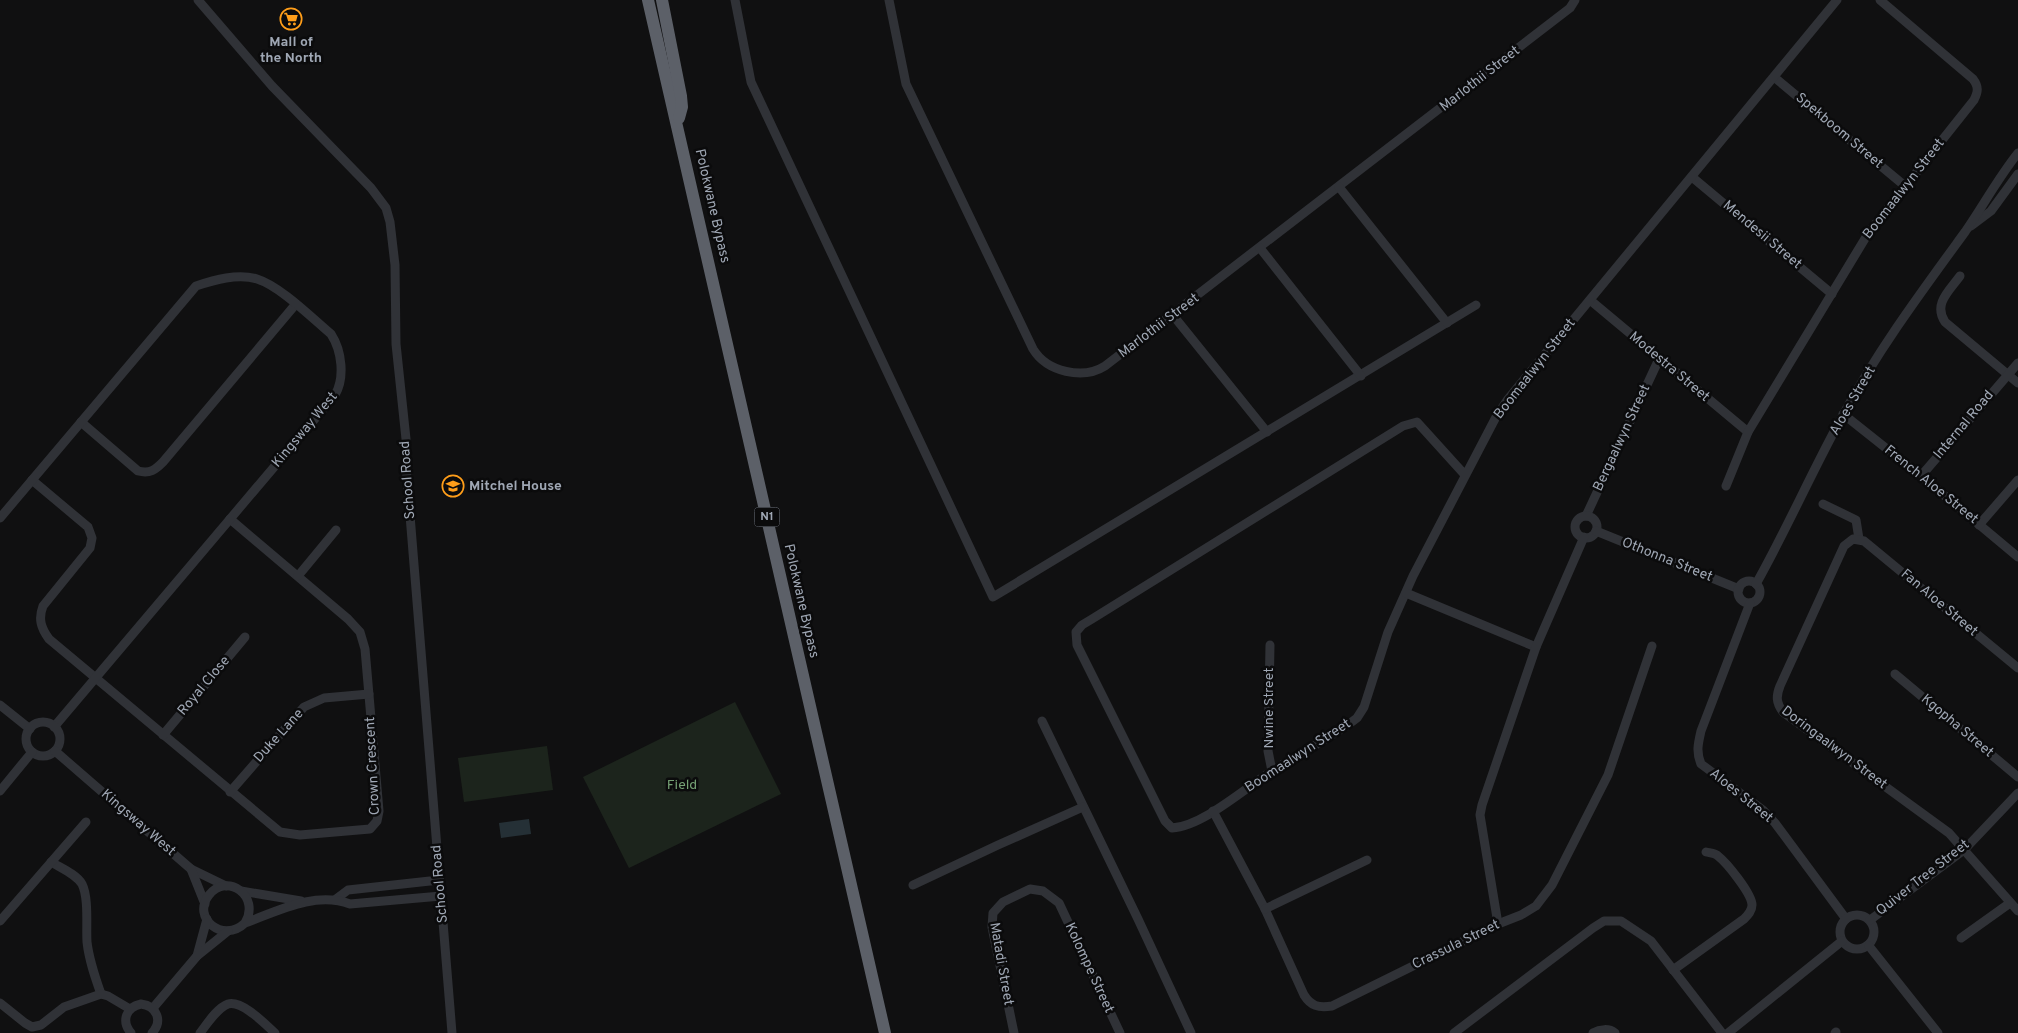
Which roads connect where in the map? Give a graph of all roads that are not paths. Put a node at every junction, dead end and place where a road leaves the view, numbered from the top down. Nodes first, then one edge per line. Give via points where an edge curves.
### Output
1 (198, 0) edge
2 (662, 0) edge
3 (735, 0) edge
4 (889, 0) edge
5 (1575, 0) edge
6 (1836, 0) edge
7 (1880, 0) edge
8 (649, 1) edge
9 (1774, 76) junction
10 (678, 122) junction
11 (2018, 153) edge
12 (2018, 174) edge
13 (1692, 177) junction
14 (1905, 186) junction
15 (1339, 187) junction
16 (1967, 229) junction
17 (1260, 248) junction
18 (1960, 276) dead end
19 (1832, 294) junction
20 (1590, 300) junction
21 (295, 305) junction
22 (1476, 305) dead end
23 (1172, 314) junction
24 (1447, 323) junction
25 (1659, 360) junction
26 (2018, 363) edge
27 (2008, 374) junction
28 (1361, 376) junction
29 (2018, 383) edge
30 (1843, 414) junction
31 (80, 422) junction
32 (1267, 432) junction
33 (1748, 432) junction
34 (1465, 475) junction
35 (1921, 476) junction
36 (32, 480) junction
37 (2018, 480) edge
38 (1726, 486) dead end
39 (1823, 504) dead end
40 (1586, 516) junction
41 (0, 518) edge
42 (230, 519) junction
43 (1979, 525) junction
44 (336, 530) dead end
45 (1596, 531) junction
46 (1584, 537) junction
47 (1856, 539) junction
48 (2018, 557) edge
49 (298, 576) junction
50 (1756, 584) junction
51 (1739, 589) junction
52 (1406, 593) junction
53 (1750, 603) junction
54 (245, 637) dead end
55 (1270, 645) dead end
56 (1652, 646) dead end
57 (1536, 647) junction
58 (2018, 668) edge
59 (1895, 674) dead end
60 (96, 678) junction
61 (369, 694) junction
62 (0, 705) edge
63 (1042, 721) dead end
64 (54, 727) junction
65 (30, 729) junction
66 (164, 734) junction
67 (55, 751) junction
68 (32, 752) junction
69 (1272, 771) junction
70 (2018, 777) edge
71 (0, 791) edge
72 (230, 792) junction
73 (2018, 794) edge
74 (1083, 807) junction
75 (1213, 812) junction
76 (86, 822) dead end
77 (1964, 850) junction
78 (1706, 852) dead end
79 (1367, 860) dead end
80 (51, 862) junction
81 (191, 869) junction
82 (439, 880) junction
83 (913, 885) dead end
84 (226, 886) junction
85 (241, 891) junction
86 (441, 896) junction
87 (336, 899) junction
88 (304, 902) junction
89 (2010, 902) junction
90 (205, 904) junction
91 (1059, 904) joint
92 (1265, 909) junction
93 (2018, 912) edge
94 (207, 919) junction
95 (1846, 919) junction
96 (1870, 920) junction
97 (0, 921) edge
98 (245, 922) junction
99 (1498, 924) junction
100 (228, 932) junction
101 (1961, 938) dead end
102 (1842, 941) junction
103 (1869, 946) junction
104 (197, 956) junction
105 (1673, 970) junction
106 (101, 994) junction
107 (0, 1003) edge
108 (153, 1008) junction
109 (130, 1009) junction
110 (131, 1033) edge
111 (154, 1033) edge
112 (200, 1033) edge
113 (275, 1033) edge
114 (452, 1033) edge
115 (886, 1033) edge
116 (1014, 1033) edge
117 (1120, 1033) edge
118 (1191, 1033) edge
119 (1454, 1033) edge
120 (1593, 1033) edge
121 (1615, 1033) edge
122 (1722, 1033) edge
123 (1728, 1033) edge
124 (1938, 1033) edge

1 - 82 street, School Road via 272,86 371,188 388,215 395,265 396,344
2 - 10 highway via 681,96
3 - 32 street via 751,82 993,597
4 - 23 street, Marlothii Street via 906,84 1039,358 1054,367 1080,374 1092,373 1106,366
5 - 15 street, Marlothii Street via 1570,8
6 - 9 street, Boomaalwyn Street
7 - 14 street, Boomaalwyn Street via 1973,79 1978,88 1974,100
8 - 10 highway, Polokwane Bypass / N1
9 - 13 street, Boomaalwyn Street
9 - 14 street, Spekboom Street
10 - 115 highway, Polokwane Bypass / N1
11 - 16 street, Aloes Street
12 - 16 street, Aloes Street via 1990,211
13 - 19 street, Mendesii Street
13 - 20 street, Boomaalwyn Street
14 - 19 street, Boomaalwyn Street via 1869,232
15 - 17 street, Marlothii Street
15 - 24 street
16 - 30 street, Aloes Street via 1906,313
17 - 23 street, Marlothii Street
17 - 28 street
18 - 27 street via 1940,306 1940,315
19 - 33 street, Boomaalwyn Street
20 - 25 street, Modestra Street
20 - 34 street, Boomaalwyn Street via 1508,399
21 - 31 street, Kingsway West via 268,283 255,278 225,278 196,286
21 - 31 street via 152,472 138,471
21 - 42 street, Kingsway West via 335,340 342,377 340,387
22 - 24 street
23 - 32 street
24 - 28 street
25 - 33 street, Modestra Street
25 - 40 street, Bergaalwyn Street
26 - 27 street, Internal Road
27 - 29 street
27 - 35 street, Internal Road
28 - 32 street
30 - 35 street, French Aloe Street
30 - 50 street, Aloes Street
31 - 36 street, Kingsway West
33 - 38 street, Boomaalwyn Street
34 - 52 street, Boomaalwyn Street
34 - 75 street, Boomaalwyn Street via 1417,422 1403,426 1082,625 1076,632 1077,645 1165,821 1172,828 1181,827
35 - 43 street, French Aloe Street
36 - 41 street, Kingsway West
36 - 60 street, Crown Crescent via 91,532 90,548 48,598 40,620 49,639
37 - 43 street
39 - 47 street via 1856,520
40 - 45 street via 1595,521
40 - 46 street via 1577,520 1575,527
42 - 49 street, Crown Crescent
42 - 60 street, Kingsway West
43 - 48 street, French Aloe Street
44 - 49 street
45 - 46 street
45 - 51 street, Othonna Street
46 - 57 street
47 - 58 street, Fan Aloe Street via 1872,548
47 - 77 street, Doringaalwyn Street via 1844,546 1784,677 1778,692 1778,705 1783,712 1949,833
49 - 61 street, Crown Crescent via 360,632 365,649
50 - 51 street via 1746,582
50 - 53 street via 1760,590 1759,597
51 - 53 street via 1740,599
52 - 57 street
52 - 69 street, Boomaalwyn Street via 1388,632 1364,707 1357,718
53 - 95 street, Aloes Street via 1701,731 1698,757 1701,764 1763,810
54 - 66 street, Royal Close
55 - 69 street, Nwine Street via 1268,751
56 - 99 street, Crassula Street via 1608,775 1552,885 1536,906 1521,916
57 - 99 street via 1480,815
59 - 70 street, Kgopha Street
60 - 64 street, Kingsway West
60 - 66 street, Crown Crescent
61 - 72 street, Duke Lane via 324,698 304,707
61 - 72 street, Crown Crescent via 379,811 377,821 370,828 286,834 274,829
62 - 65 street
63 - 74 street
64 - 65 street via 41,723
64 - 67 street via 60,739
65 - 68 street via 26,739
66 - 72 street, Crown Crescent
67 - 68 street via 46,756
67 - 81 street, Kingsway West
68 - 71 street
69 - 75 street, Boomaalwyn Street
73 - 77 street, Quiver Tree Street
74 - 83 street
74 - 118 street
75 - 92 street, Crassula Street
76 - 80 street
77 - 89 street
77 - 96 street, Quiver Tree Street
78 - 105 street via 1716,854 1724,862 1749,895 1751,911
79 - 92 street
80 - 97 street
80 - 106 street via 77,878 82,885 87,944
81 - 84 street, Kingsway West
81 - 90 street
82 - 86 street, School Road
82 - 87 street via 348,890
84 - 85 street, Kingsway West
84 - 90 street via 214,890
85 - 88 street, Kingsway West
85 - 98 street via 249,904
86 - 87 street via 350,904
86 - 114 street, School Road
87 - 88 street
88 - 98 street
89 - 93 street
89 - 101 street
90 - 94 street
91 - 116 street, Matadi Street via 1044,891 1030,889 1003,902 993,913 992,926
91 - 117 street, Kolompe Street
92 - 99 street, Crassula Street via 1304,995 1309,1003 1320,1008 1332,1006
94 - 100 street via 216,928
94 - 104 street
95 - 96 street via 1862,915
95 - 102 street via 1841,926
96 - 103 street via 1874,938
98 - 100 street
100 - 104 street
102 - 103 street via 1850,948 1860,950
102 - 123 street
103 - 124 street
104 - 108 street
105 - 119 street via 1639,931 1621,921 1604,921
105 - 122 street
106 - 107 street via 64,1007 41,1024 32,1026
106 - 109 street
108 - 109 street via 141,1004
108 - 111 street via 158,1020
109 - 110 street via 125,1020
112 - 113 street via 228,1004 247,1009
120 - 121 street via 1603,1029

